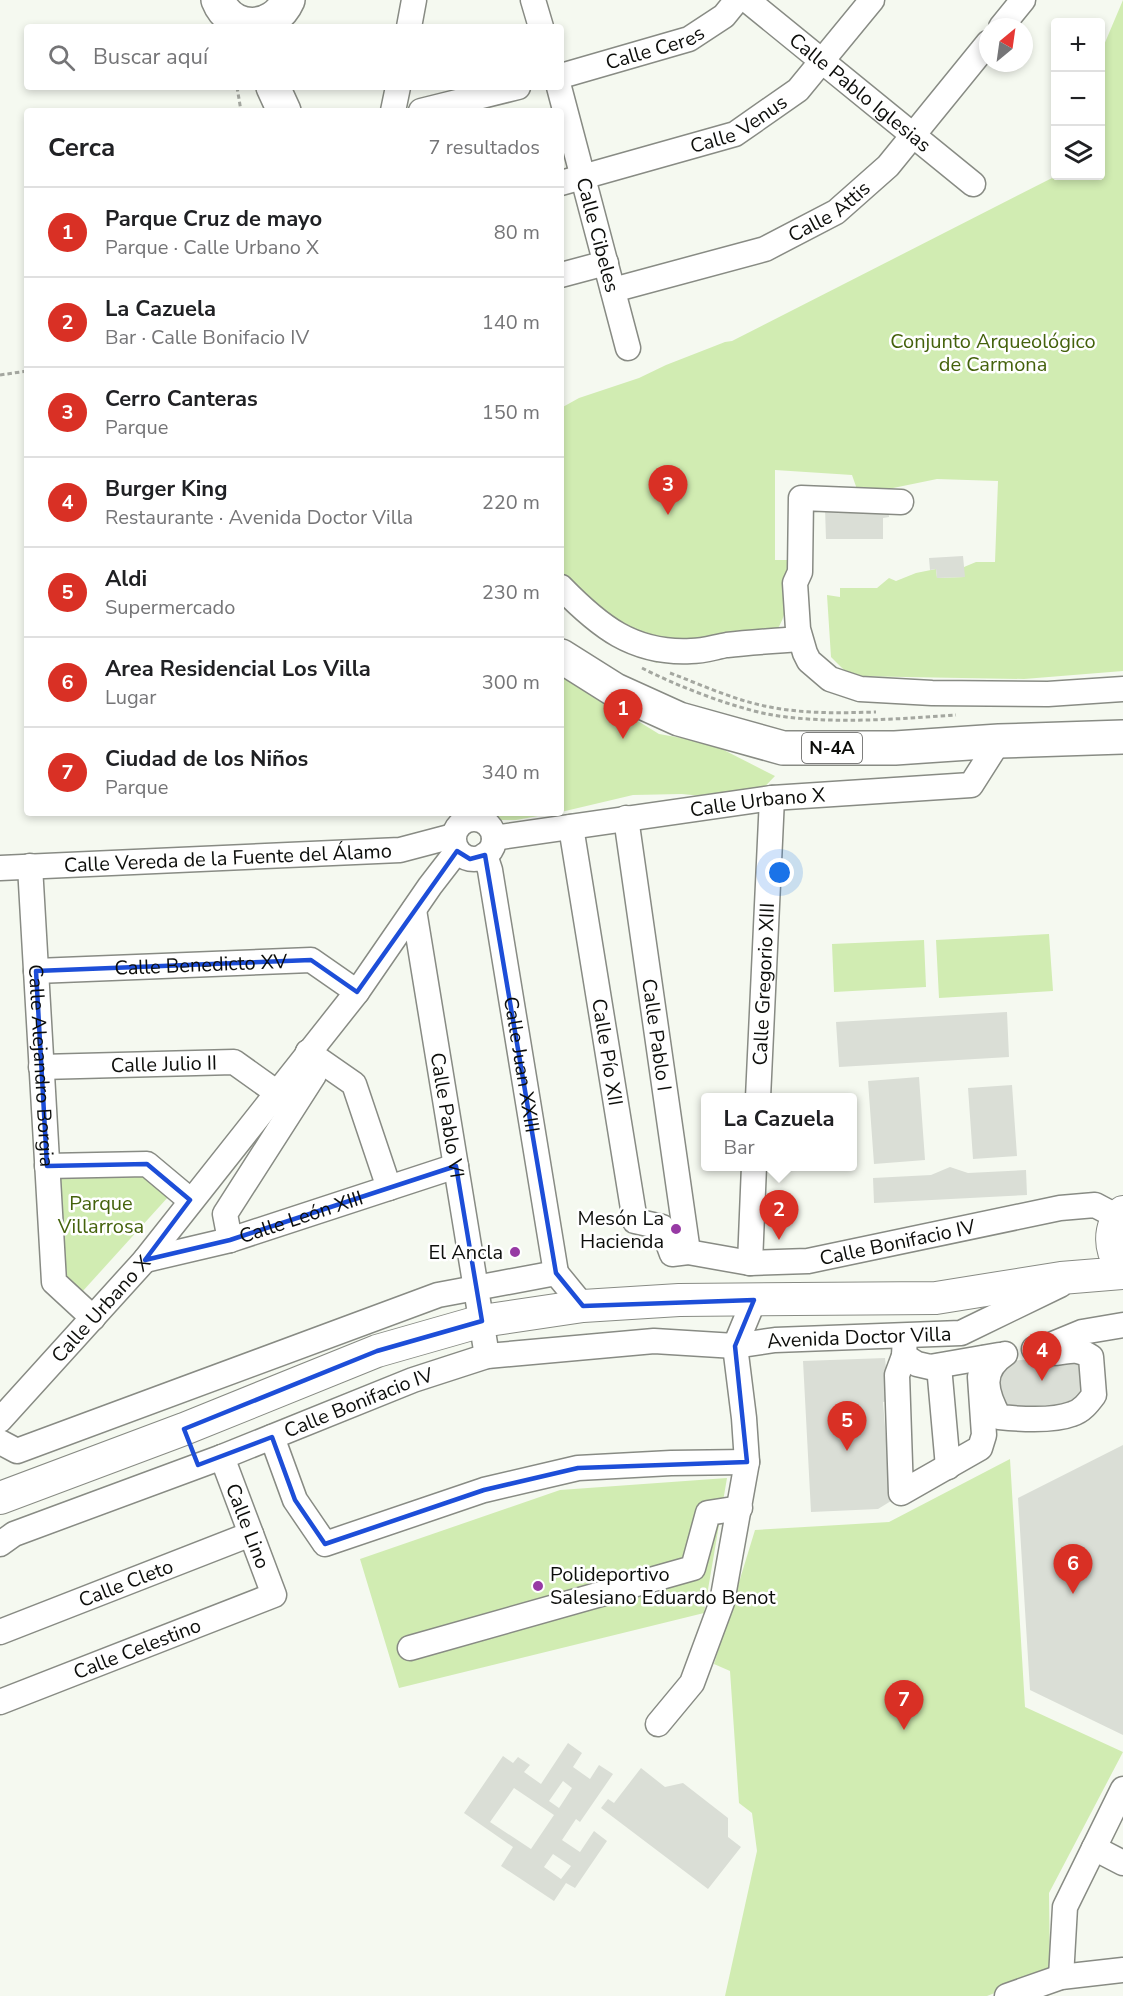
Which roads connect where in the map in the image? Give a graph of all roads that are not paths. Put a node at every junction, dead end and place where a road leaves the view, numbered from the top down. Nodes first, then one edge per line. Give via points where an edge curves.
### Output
1 (218, 0) edge
2 (414, 0) edge
3 (533, 0) edge
4 (737, 0) edge
5 (747, 0) edge
6 (872, 0) edge
7 (1023, 0) edge
8 (282, 14) edge
9 (1008, 18) edge
10 (241, 24) edge
11 (262, 24) edge
12 (410, 24) edge
13 (540, 24) edge
14 (979, 55) edge
15 (822, 61) junction
16 (564, 75) edge
17 (397, 90) edge
18 (506, 90) edge
19 (559, 90) edge
20 (394, 108) edge
21 (433, 108) edge
22 (562, 108) edge
23 (564, 123) edge
24 (914, 134) junction
25 (572, 180) edge
26 (973, 184) dead end
27 (606, 263) junction
28 (564, 274) edge
29 (613, 290) junction
30 (628, 348) dead end
31 (901, 502) dead end
32 (564, 590) edge
33 (801, 639) junction
34 (564, 658) edge
35 (1123, 689) edge
36 (1123, 737) edge
37 (999, 741) junction
38 (772, 798) junction
39 (626, 818) junction
40 (570, 827) junction
41 (462, 830) edge
42 (490, 846) junction
43 (30, 867) junction
44 (0, 868) edge
45 (414, 909) junction
46 (36, 971) junction
47 (357, 992) junction
48 (308, 1052) junction
49 (41, 1067) junction
50 (276, 1092) junction
51 (758, 1093) edge
52 (47, 1166) junction
53 (456, 1166) junction
54 (754, 1171) edge
55 (389, 1188) junction
56 (190, 1200) junction
57 (230, 1240) junction
58 (1120, 1243) edge
59 (680, 1253) junction
60 (145, 1260) junction
61 (750, 1263) junction
62 (556, 1273) junction
63 (1069, 1277) junction
64 (476, 1287) junction
65 (754, 1300) junction
66 (583, 1306) junction
67 (93, 1318) junction
68 (482, 1321) junction
69 (1123, 1325) edge
70 (735, 1346) junction
71 (904, 1346) junction
72 (1034, 1349) junction
73 (488, 1356) junction
74 (994, 1356) junction
75 (939, 1365) junction
76 (0, 1420) edge
77 (184, 1429) junction
78 (272, 1437) junction
79 (0, 1442) edge
80 (222, 1457) junction
81 (747, 1462) junction
82 (198, 1465) junction
83 (948, 1467) junction
84 (0, 1498) edge
85 (740, 1508) junction
86 (251, 1534) junction
87 (0, 1544) edge
88 (274, 1595) joint
89 (0, 1632) edge
90 (410, 1648) dead end
91 (0, 1702) edge
92 (658, 1724) dead end
93 (1123, 1789) edge
94 (1094, 1848) junction
95 (1123, 1863) edge
96 (1123, 1970) edge
97 (1061, 1977) junction
98 (1020, 1994) edge

1 - 10 highway via 225,13
2 - 12 street
3 - 13 street
4 - 16 street, Calle Ceres via 724,16 689,39
5 - 15 street, Calle Pablo Iglesias
6 - 15 street, Calle Venus
7 - 9 street
8 - 11 highway
14 - 24 street, Calle Attis
15 - 24 street, Calle Pablo Iglesias
15 - 25 street, Calle Venus via 798,90 735,134
17 - 20 street
18 - 21 street
19 - 22 street, Calle Cibeles
23 - 25 street, Calle Cibeles
24 - 26 street, Calle Pablo Iglesias
24 - 29 street, Calle Attis via 888,166 836,212 816,223 765,249
25 - 27 street, Calle Cibeles
27 - 28 street
27 - 29 street, Calle Cibeles
29 - 30 street, Calle Cibeles
31 - 33 street via 801,498 800,572 795,583
32 - 33 street via 610,632 660,650 693,651
33 - 35 street via 809,662 821,674 860,689 994,694
34 - 37 highway, N-4A via 615,690 679,719 783,748 894,748
36 - 37 highway, N-4A
37 - 38 street, Calle Urbano X via 972,785
38 - 39 street, Calle Urbano X
38 - 51 street, Calle Gregorio XIII
39 - 40 street, Calle Urbano X
39 - 59 street, Calle Pablo I
40 - 42 street, Calle Urbano X
40 - 59 street, Calle Pío XII via 635,1221 662,1227
41 - 42 street via 480,820 490,826
41 - 42 street, Calle Urbano X via 470,859
41 - 43 street, Calle Vereda de la Fuente del Álamo via 400,850
41 - 45 street, Calle Urbano X
42 - 62 street, Calle Juan XXIII via 492,881
43 - 44 street, Calle Vereda de la Fuente del Álamo
43 - 46 street, Calle Alejandro Borgia
45 - 47 street, Calle Urbano X
45 - 53 street, Calle Pablo VI
46 - 47 street, Calle Benedicto XV via 311,960
46 - 49 street, Calle Alejandro Borgia
47 - 48 street, Calle Urbano X
48 - 50 street, Calle Urbano X
48 - 55 street via 354,1083
48 - 57 street via 314,1075 225,1214
49 - 50 street, Calle Julio II via 234,1062
49 - 52 street, Calle Alejandro Borgia
50 - 56 street, Calle Urbano X
52 - 56 street via 147,1164
52 - 67 street, Calle Alejandro Borgia via 54,1282
53 - 55 street, Calle León XIII
53 - 64 street, Calle Pablo VI
54 - 61 street
55 - 57 street, Calle León XIII
56 - 60 street, Calle Urbano X
57 - 60 street, Calle León XIII
58 - 61 street, Calle Bonifacio IV via 1095,1205 1060,1208 808,1262
58 - 63 main road
59 - 61 street, Calle Bonifacio IV
60 - 67 street, Calle Urbano X
62 - 64 street
62 - 66 street
63 - 65 main road via 936,1298
63 - 71 street, Avenida Doctor Villa via 961,1333
64 - 68 street, Calle Pablo VI
64 - 79 street via 438,1295 17,1451
65 - 66 main road
65 - 70 street
66 - 68 main road
67 - 76 street, Calle Urbano X
68 - 73 street, Calle Pablo VI
68 - 77 main road via 377,1351
69 - 72 street via 1082,1332
70 - 71 street, Avenida Doctor Villa via 775,1340
70 - 73 street, Calle Bonifacio IV via 654,1341
70 - 81 street
71 - 75 street via 917,1364
71 - 83 street via 897,1375 901,1493
72 - 74 street
72 - 74 street via 1048,1353 1082,1351 1091,1357 1094,1395 1085,1406 1072,1414 1055,1417 999,1417 990,1400 987,1375
73 - 78 street, Calle Bonifacio IV via 413,1380
74 - 75 street
74 - 83 street via 980,1377 984,1435 980,1448
75 - 83 street
77 - 82 street
77 - 84 main road
78 - 80 street, Calle Bonifacio IV
78 - 81 street via 295,1500 325,1544 484,1490 578,1468
80 - 82 street, Calle Bonifacio IV
80 - 86 street, Calle Lino
81 - 85 street
82 - 87 street, Calle Bonifacio IV via 14,1534
85 - 90 street via 708,1513 693,1568
85 - 92 street via 722,1602 692,1683
86 - 88 street, Calle Lino
86 - 89 street, Calle Cleto
88 - 91 street, Calle Celestino
93 - 94 street
94 - 95 street
94 - 97 street via 1065,1907
96 - 97 street
97 - 98 street

